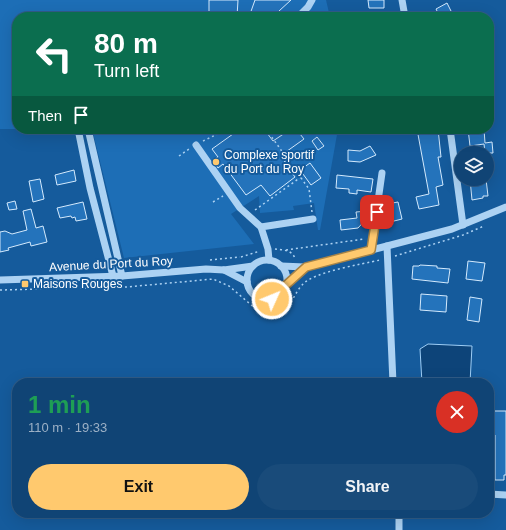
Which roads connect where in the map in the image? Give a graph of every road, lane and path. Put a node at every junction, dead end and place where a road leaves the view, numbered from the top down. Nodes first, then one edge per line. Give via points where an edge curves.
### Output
1 (312, 0) edge
2 (402, 0) edge
3 (303, 12) edge
4 (404, 12) edge
5 (79, 134) edge
6 (89, 134) edge
7 (270, 134) edge
8 (451, 134) edge
9 (196, 145) dead end
10 (382, 173) dead end
11 (301, 177) junction
12 (506, 207) edge
13 (250, 216) junction
14 (313, 219) joint
15 (462, 225) junction
16 (484, 226) dead end
17 (261, 227) junction
18 (388, 246) junction
19 (371, 250) junction
20 (387, 258) junction
21 (269, 260) junction
22 (253, 266) junction
23 (281, 266) junction
24 (306, 267) junction
25 (224, 270) junction
26 (113, 276) junction
27 (122, 276) junction
28 (0, 280) edge
29 (247, 282) junction
30 (286, 285) junction
31 (0, 290) edge
32 (393, 378) edge
33 (494, 494) edge
34 (506, 495) edge
35 (399, 518) edge
36 (399, 530) edge

1 - 3 street
2 - 4 street
5 - 26 street
6 - 27 street
7 - 11 path
8 - 15 street
9 - 13 street via 240,208
10 - 19 street
11 - 13 path via 260,205
11 - 14 path via 309,189
12 - 15 street, Avenue du Port du Roy
13 - 17 street
14 - 17 street
15 - 18 street, Avenue du Port du Roy
16 - 20 path
17 - 21 street
18 - 19 street, Avenue du Port du Roy
18 - 20 street
19 - 24 street, Avenue du Port du Roy
20 - 31 path via 314,276 303,284 286,311 281,315 269,317 263,315 229,286 213,279 127,286
20 - 32 street
21 - 22 street, Avenue du Port du Roy via 263,260
21 - 23 street, Avenue du Port du Roy
22 - 25 street, Avenue du Port du Roy
22 - 29 street
23 - 24 street, Avenue du Port du Roy
23 - 30 street via 285,272
24 - 30 street, Avenue du Port du Roy
25 - 27 street, Avenue du Port du Roy via 206,269
25 - 29 street, Avenue du Port du Roy
26 - 27 street, Avenue du Port du Roy
26 - 28 street, Avenue du Port du Roy
29 - 30 street, Avenue du Port du Roy via 253,294 265,300 278,296
33 - 34 street
35 - 36 street

